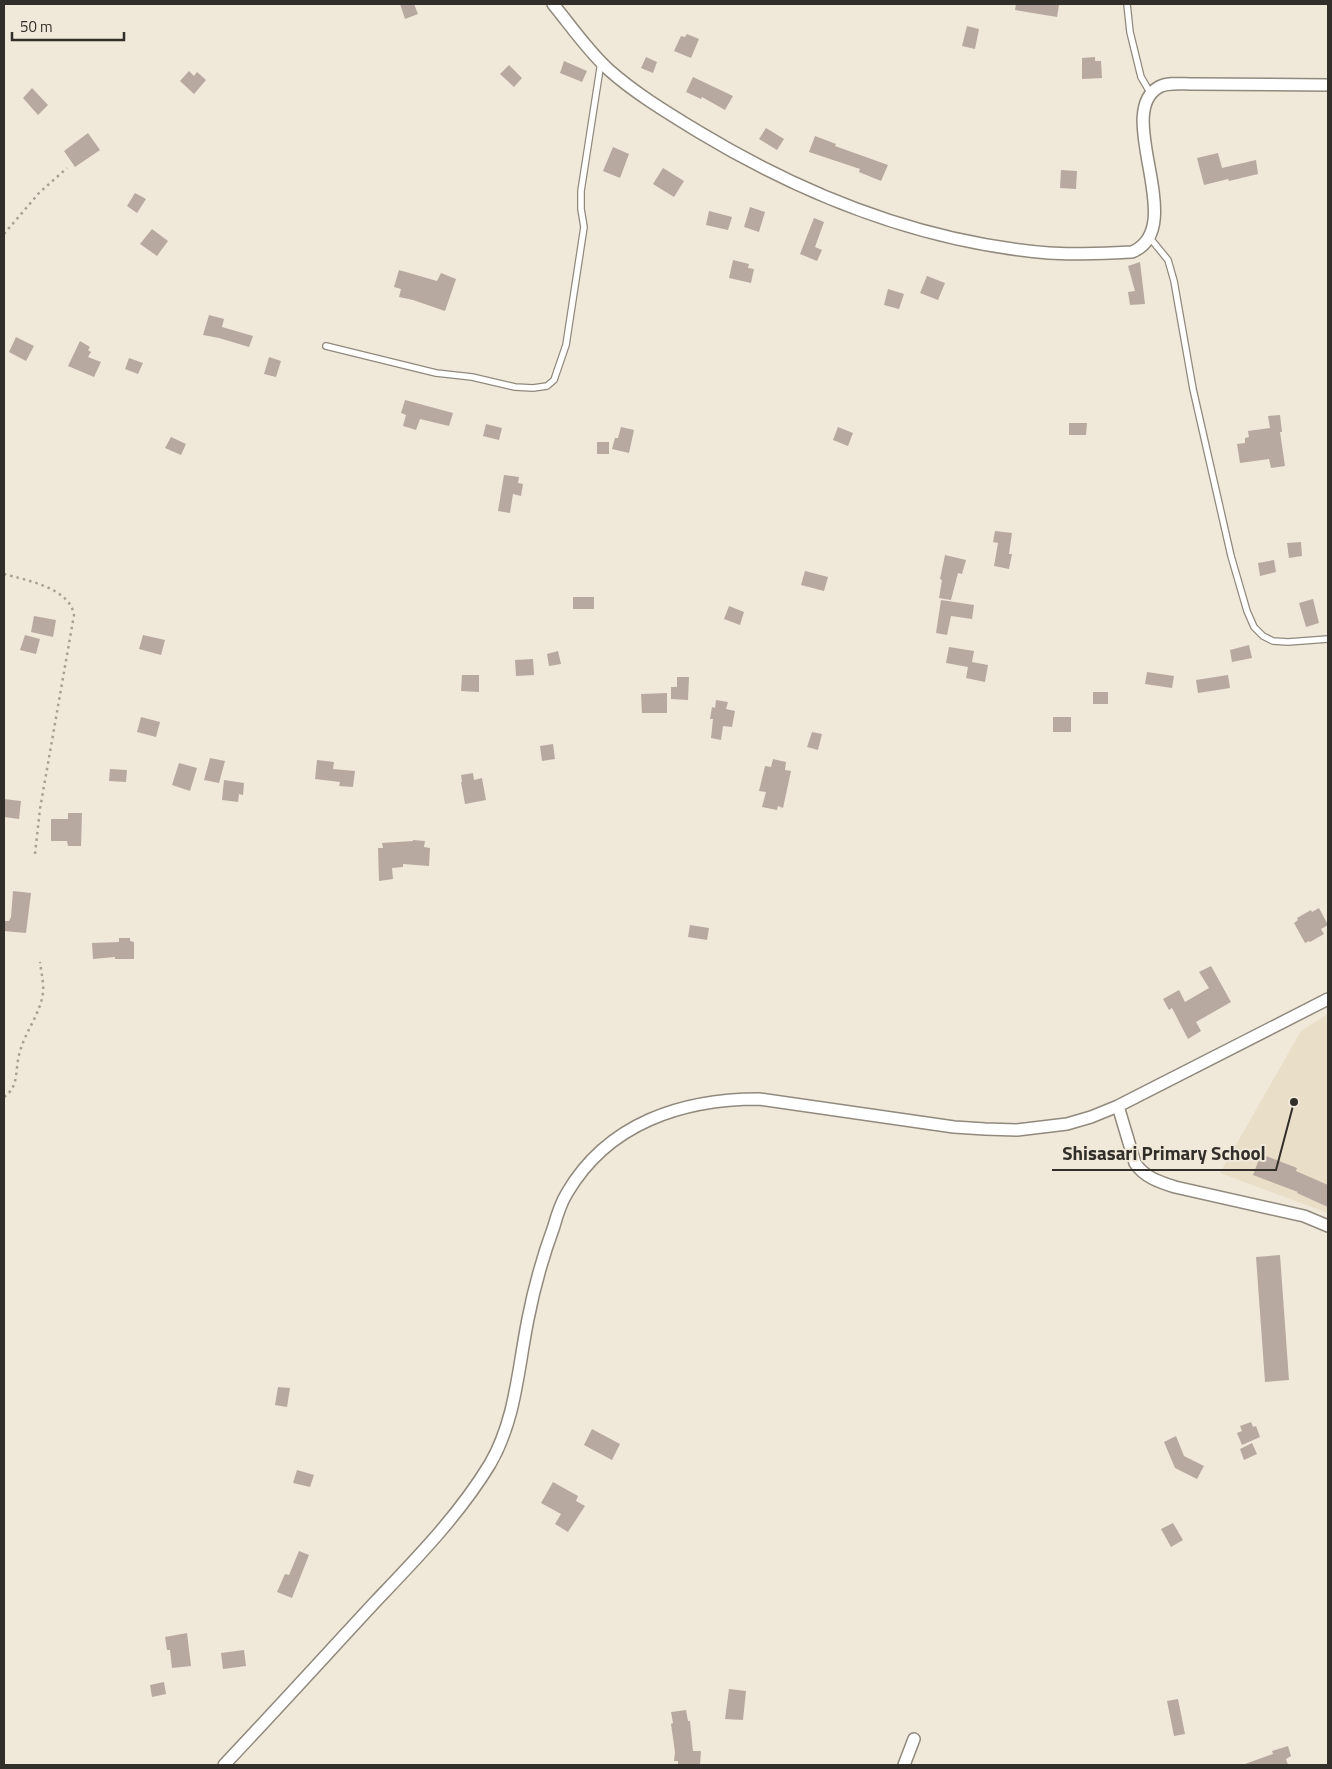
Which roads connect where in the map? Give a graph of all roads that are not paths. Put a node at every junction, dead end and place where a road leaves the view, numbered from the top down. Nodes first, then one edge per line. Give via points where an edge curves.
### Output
1 (553, 4) edge
2 (1128, 4) edge
3 (601, 62) junction
4 (1328, 85) edge
5 (1151, 94) junction
6 (1150, 238) junction
7 (326, 346) dead end
8 (1328, 638) edge
9 (1328, 999) edge
10 (1118, 1106) junction
11 (1328, 1226) edge
12 (914, 1739) dead end
13 (224, 1765) edge
14 (904, 1765) edge

1 - 3 street
2 - 5 lane via 1130,32 1141,77
3 - 6 street via 642,96 729,150 797,184 885,218 949,237 1051,253 1132,252 1140,249
3 - 7 lane via 581,190 584,227 579,266 566,345 554,380 547,386 515,387 436,373
4 - 5 street via 1174,84 1162,86
5 - 6 street via 1146,102 1143,124 1155,211
6 - 8 lane via 1168,260 1174,281 1193,389 1231,556 1254,627 1273,641
9 - 10 street
10 - 11 street via 1135,1163 1140,1171 1156,1181 1304,1216
10 - 13 street via 1066,1124 1018,1130 945,1126 759,1099 735,1099 687,1106 662,1114 636,1125 611,1142 595,1156 566,1194 556,1220 528,1319 510,1416 489,1464 445,1528
12 - 14 street

